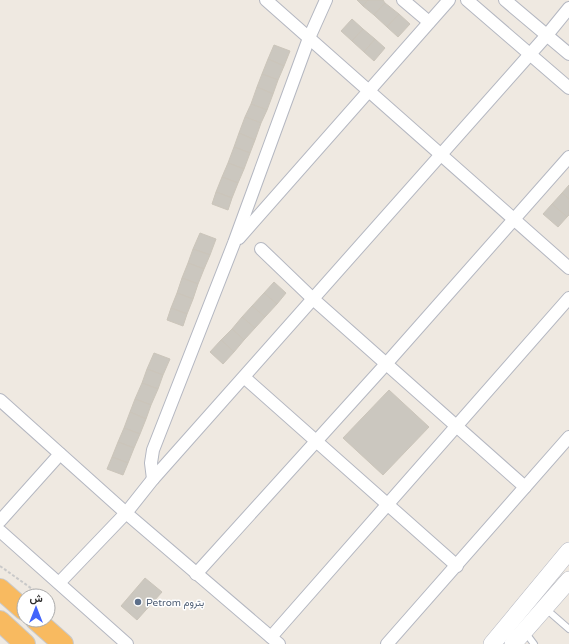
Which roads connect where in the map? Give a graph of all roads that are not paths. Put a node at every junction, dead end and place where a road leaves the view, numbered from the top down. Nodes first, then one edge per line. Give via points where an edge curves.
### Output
1 (266, 0) edge
2 (326, 0) edge
3 (403, 0) edge
4 (449, 0) edge
5 (467, 0) edge
6 (505, 0) edge
7 (569, 8) edge
8 (429, 22) junction
9 (547, 35) junction
10 (309, 38) junction
11 (569, 54) edge
12 (530, 55) junction
13 (569, 88) edge
14 (368, 90) junction
15 (440, 155) junction
16 (569, 157) edge
17 (513, 220) junction
18 (234, 243) junction
19 (261, 249) dead end
20 (569, 268) edge
21 (312, 298) junction
22 (569, 298) edge
23 (386, 364) junction
24 (244, 378) junction
25 (0, 400) edge
26 (456, 427) junction
27 (569, 437) edge
28 (317, 441) junction
29 (60, 454) junction
30 (153, 479) junction
31 (525, 487) junction
32 (388, 505) junction
33 (126, 513) junction
34 (0, 521) edge
35 (0, 531) edge
36 (569, 551) edge
37 (457, 566) junction
38 (196, 574) junction
39 (569, 580) edge
40 (59, 584) junction
41 (0, 588) edge
42 (16, 603) edge
43 (545, 608) junction
44 (0, 621) edge
45 (45, 628) edge
46 (569, 629) edge
47 (529, 637) edge
48 (275, 640) edge
49 (25, 644) edge
50 (63, 644) edge
51 (127, 644) edge
52 (387, 644) edge
53 (492, 644) edge
54 (514, 644) edge

1 - 10 street
2 - 10 street
3 - 8 street
4 - 8 street
5 - 12 street
6 - 9 street
7 - 9 street
8 - 14 street
9 - 11 street
9 - 12 street
10 - 14 street
10 - 18 street
12 - 13 street
12 - 15 street
14 - 15 street
14 - 18 street
15 - 17 street
15 - 21 street
16 - 17 street
17 - 20 street
17 - 23 street
18 - 30 street via 153,450
19 - 21 street
21 - 23 street
21 - 24 street
22 - 26 street
23 - 26 street
23 - 28 street
24 - 28 street
24 - 30 street
25 - 29 street
26 - 31 street
26 - 32 street
27 - 31 street
28 - 32 street
28 - 38 street
29 - 33 street
29 - 34 street
30 - 33 street
31 - 37 street
32 - 37 street
32 - 48 street
33 - 38 street
33 - 40 street
35 - 40 street
36 - 53 main road
37 - 52 street
38 - 48 street
39 - 43 main road
40 - 51 street
41 - 42 highway
43 - 46 lane
43 - 47 main road
44 - 49 highway
45 - 50 highway
47 - 54 main road

